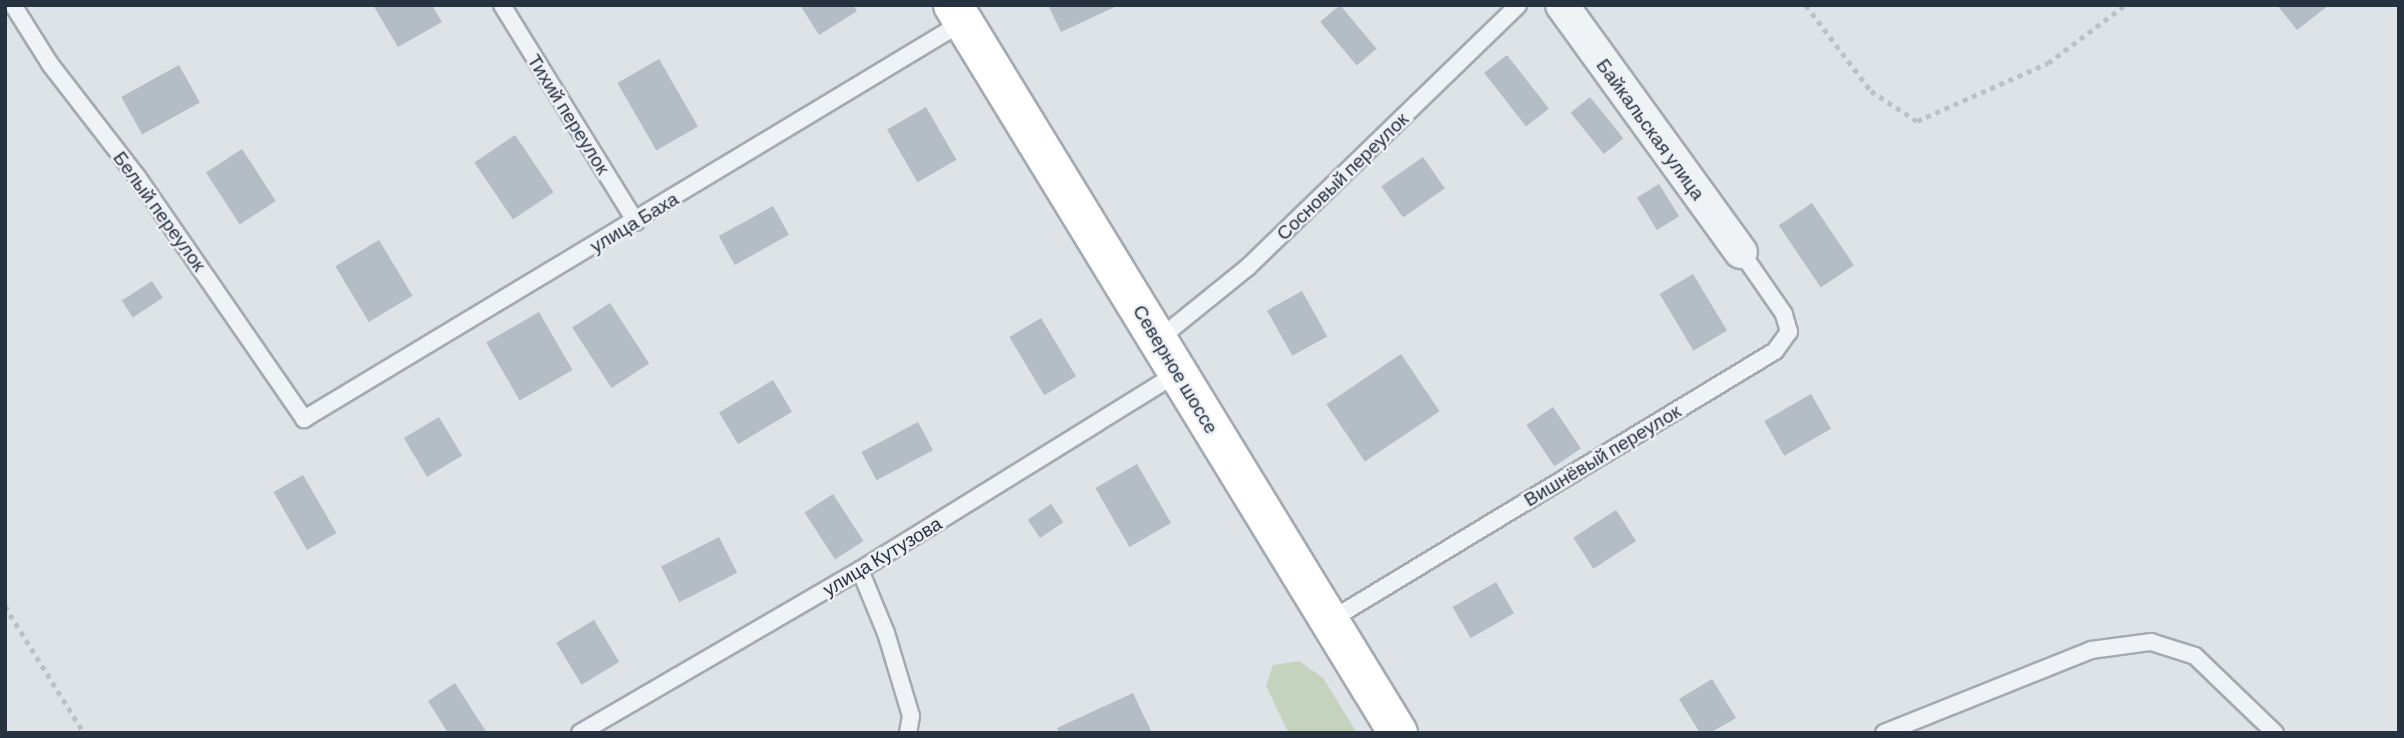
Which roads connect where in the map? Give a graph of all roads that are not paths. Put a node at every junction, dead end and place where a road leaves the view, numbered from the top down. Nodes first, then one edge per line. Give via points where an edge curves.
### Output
1 (13, 5) edge
2 (502, 5) edge
3 (1518, 5) edge
4 (1562, 5) edge
5 (958, 14) edge
6 (636, 222) junction
7 (1741, 253) joint
8 (1159, 339) junction
9 (1179, 372) junction
10 (304, 419) joint
11 (860, 570) junction
12 (1329, 621) junction
13 (580, 733) edge
14 (908, 733) edge
15 (1398, 733) edge
16 (1884, 733) edge
17 (2275, 733) edge

1 - 10 lane, Белый переулок via 50,64 138,178
2 - 6 lane, Тихий переулок
3 - 8 lane, Сосновый переулок via 1248,267
4 - 7 street, Байкальская улица
5 - 6 lane, улица Баха
5 - 8 main road, Северное шоссе
6 - 10 lane, улица Баха
7 - 12 lane, Вишнёвый переулок via 1784,314 1789,332 1775,351
8 - 9 main road, Северное шоссе
9 - 11 lane, улица Кутузова
9 - 12 main road, Северное шоссе
11 - 13 lane, улица Кутузова
11 - 14 lane via 886,633 907,704
12 - 15 main road, Северное шоссе
16 - 17 lane via 2091,650 2151,642 2195,656

